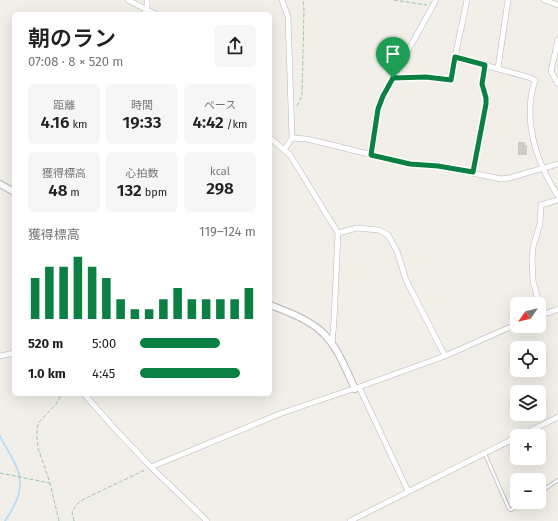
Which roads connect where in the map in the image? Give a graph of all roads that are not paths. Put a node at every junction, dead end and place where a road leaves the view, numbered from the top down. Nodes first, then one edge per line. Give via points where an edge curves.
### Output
1 (128, 0) edge
2 (147, 0) edge
3 (282, 0) edge
4 (436, 0) edge
5 (466, 0) edge
6 (508, 0) edge
7 (544, 0) edge
8 (558, 5) edge
9 (146, 12) edge
10 (558, 40) edge
11 (455, 57) junction
12 (485, 65) junction
13 (498, 68) junction
14 (393, 78) junction
15 (558, 84) edge
16 (292, 138) junction
17 (272, 140) edge
18 (284, 150) junction
19 (371, 155) junction
20 (558, 164) edge
21 (542, 169) junction
22 (473, 172) junction
23 (0, 184) edge
24 (12, 191) edge
25 (558, 196) edge
26 (558, 200) edge
27 (338, 233) junction
28 (537, 297) edge
29 (272, 306) edge
30 (558, 309) edge
31 (546, 314) edge
32 (510, 327) edge
33 (332, 344) junction
34 (12, 353) edge
35 (0, 356) edge
36 (445, 356) junction
37 (357, 388) junction
38 (86, 396) edge
39 (558, 417) edge
40 (534, 429) edge
41 (510, 441) edge
42 (485, 454) junction
43 (151, 467) junction
44 (558, 480) edge
45 (546, 488) edge
46 (408, 491) junction
47 (513, 509) edge
48 (207, 521) edge
49 (350, 521) edge

1 - 9 street
2 - 9 street
3 - 16 street via 288,16
4 - 14 street
5 - 11 street
6 - 13 street
7 - 8 street
10 - 15 street via 551,71
11 - 12 street
11 - 14 street via 451,80 426,77
12 - 13 street
12 - 22 street via 482,84 486,104
13 - 21 street via 534,80 530,128
14 - 19 street via 378,109
16 - 18 street
16 - 19 street via 307,139
17 - 18 street
18 - 27 street via 290,155
19 - 22 street via 410,164
20 - 21 street
21 - 22 street via 501,179
21 - 25 street
23 - 24 street
26 - 28 street via 541,205 540,224 532,247
27 - 33 street
27 - 36 street via 357,228 379,230 388,235 397,251 406,280
29 - 33 street via 313,326
30 - 31 street
32 - 36 street
33 - 37 street
34 - 35 street
36 - 37 street
37 - 43 street via 282,413
37 - 46 street
38 - 43 street
39 - 40 street
41 - 42 street
42 - 46 street
42 - 47 lane via 509,509
43 - 48 street
44 - 45 lane
46 - 49 street

